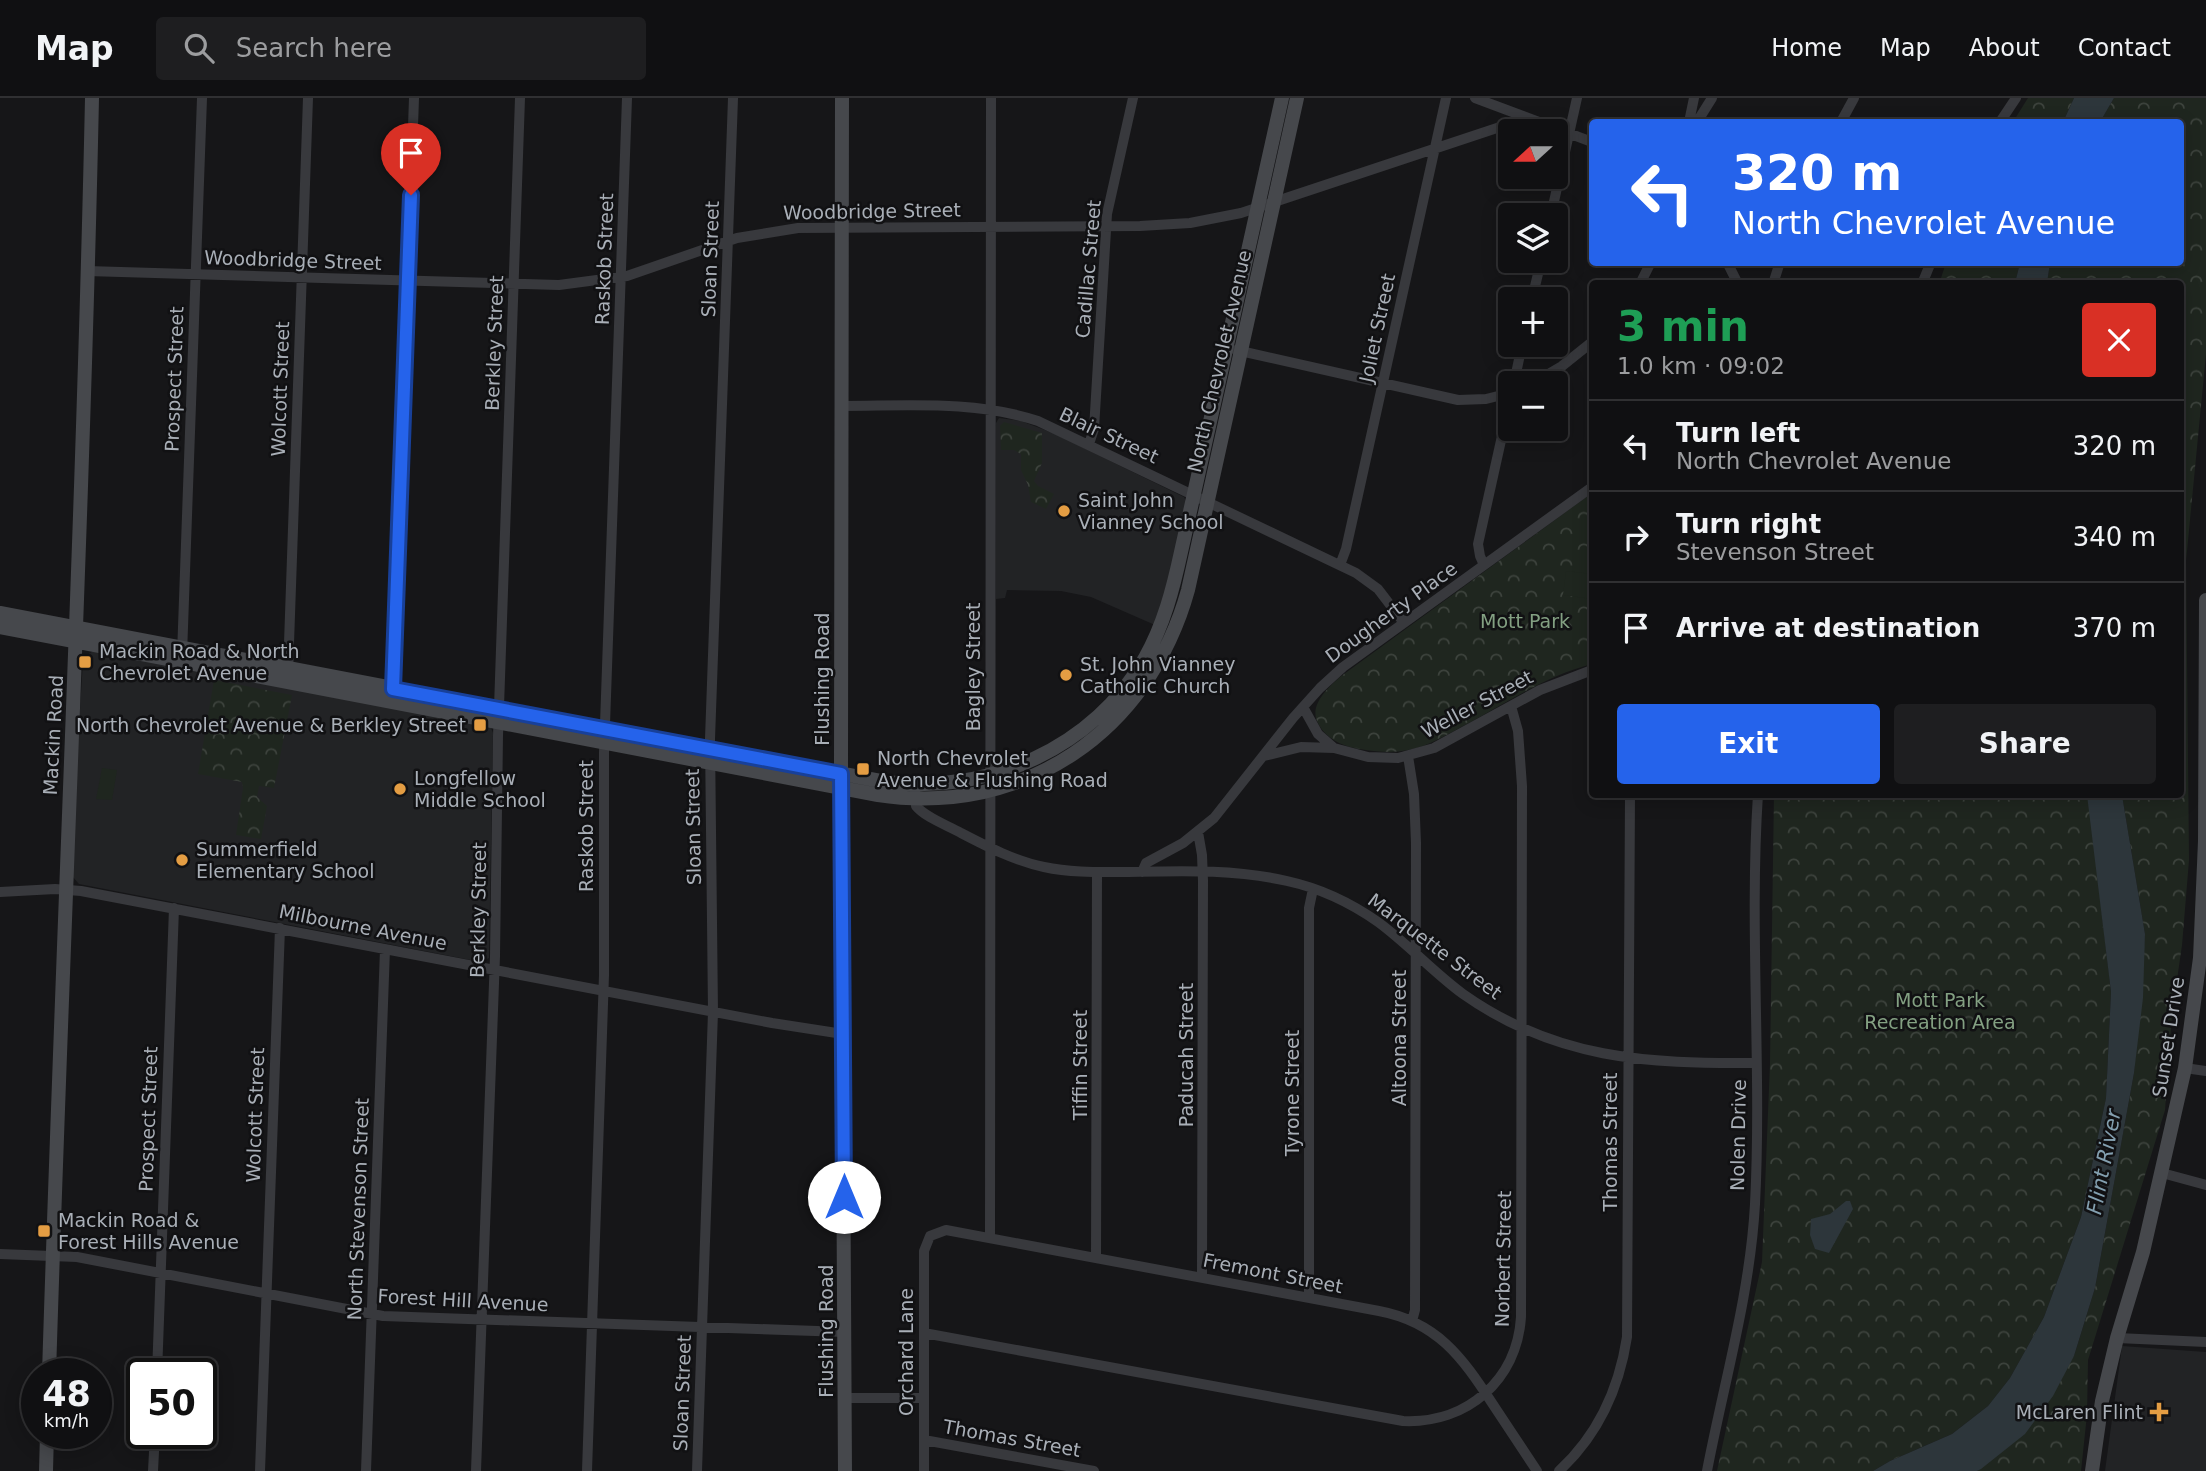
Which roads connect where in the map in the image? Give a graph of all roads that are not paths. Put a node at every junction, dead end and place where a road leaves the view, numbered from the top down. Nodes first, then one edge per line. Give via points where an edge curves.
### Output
1 (92, 98) edge
2 (202, 98) edge
3 (308, 98) edge
4 (414, 98) edge
5 (520, 98) edge
6 (627, 98) edge
7 (733, 98) edge
8 (842, 98) edge
9 (991, 98) edge
10 (1133, 98) edge
11 (1282, 98) edge
12 (1297, 98) edge
13 (1447, 98) edge
14 (1475, 98) edge
15 (1577, 98) edge
16 (1694, 98) edge
17 (1712, 98) edge
18 (1854, 98) edge
19 (2016, 98) edge
20 (1519, 115) junction
21 (1690, 119) edge
22 (1699, 119) edge
23 (1843, 119) edge
24 (2002, 119) edge
25 (1570, 133) junction
26 (1589, 141) edge
27 (1435, 147) junction
28 (1274, 203) junction
29 (1554, 203) edge
30 (1257, 208) junction
31 (842, 226) junction
32 (991, 226) junction
33 (1107, 226) junction
34 (728, 241) junction
35 (87, 271) junction
36 (195, 275) junction
37 (620, 277) junction
38 (302, 278) junction
39 (408, 282) junction
40 (514, 285) junction
41 (1589, 344) edge
42 (1233, 350) junction
43 (1553, 371) edge
44 (1383, 383) junction
45 (1498, 396) edge
46 (842, 406) junction
47 (991, 409) junction
48 (1501, 441) edge
49 (1089, 444) junction
50 (1589, 489) edge
51 (1200, 498) junction
52 (1340, 565) junction
53 (1484, 565) junction
54 (2206, 600) edge
55 (0, 613) edge
56 (2206, 622) edge
57 (1404, 623) junction
58 (0, 627) edge
59 (76, 634) junction
60 (182, 655) junction
61 (1589, 671) edge
62 (288, 675) junction
63 (393, 695) junction
64 (1511, 706) junction
65 (1303, 708) junction
66 (499, 715) junction
67 (2205, 733) edge
68 (605, 736) junction
69 (1334, 748) junction
70 (710, 756) junction
71 (1264, 756) junction
72 (1408, 756) junction
73 (842, 781) junction
74 (991, 783) junction
75 (915, 792) junction
76 (1630, 798) edge
77 (1758, 798) edge
78 (1198, 832) junction
79 (2205, 842) edge
80 (991, 848) junction
81 (1097, 872) junction
82 (1142, 872) junction
83 (1203, 872) junction
84 (65, 889) junction
85 (1313, 889) junction
86 (0, 892) edge
87 (174, 908) junction
88 (280, 929) junction
89 (385, 949) junction
90 (1416, 954) junction
91 (2203, 959) edge
92 (494, 970) junction
93 (604, 991) junction
94 (713, 1012) junction
95 (1522, 1027) junction
96 (843, 1034) junction
97 (1628, 1059) junction
98 (1756, 1063) junction
99 (2185, 1068) junction
100 (2206, 1070) edge
101 (2162, 1173) junction
102 (2206, 1185) edge
103 (932, 1234) joint
104 (990, 1237) junction
105 (0, 1254) edge
106 (53, 1256) junction
107 (1096, 1257) junction
108 (160, 1273) junction
109 (1202, 1277) junction
110 (266, 1294) junction
111 (1309, 1298) junction
112 (372, 1314) junction
113 (482, 1320) junction
114 (1412, 1321) junction
115 (592, 1323) junction
116 (702, 1328) junction
117 (845, 1332) junction
118 (924, 1333) junction
119 (2117, 1338) junction
120 (2206, 1342) edge
121 (50, 1358) edge
122 (157, 1358) edge
123 (1486, 1394) junction
124 (845, 1398) junction
125 (924, 1398) junction
126 (924, 1440) junction
127 (47, 1449) edge
128 (154, 1449) edge
129 (1049, 1467) edge
130 (46, 1471) edge
131 (153, 1471) edge
132 (260, 1471) edge
133 (366, 1471) edge
134 (476, 1471) edge
135 (587, 1471) edge
136 (697, 1471) edge
137 (845, 1471) edge
138 (924, 1471) edge
139 (1094, 1471) edge
140 (1537, 1471) edge
141 (1559, 1471) edge
142 (1707, 1471) edge
143 (2092, 1471) edge

1 - 35 street, Mackin Road
2 - 36 street, Prospect Street
3 - 38 street, Wolcott Street
4 - 39 street
5 - 40 street, Berkley Street
6 - 37 street, Raskob Street
7 - 34 street, Sloan Street
8 - 31 street, Flushing Road
9 - 32 street, Bagley Street
10 - 33 street, Cadillac Street
11 - 30 street, North Chevrolet Avenue
12 - 28 street, North Chevrolet Avenue
13 - 27 street, Joliet Street
14 - 20 street
15 - 25 street
16 - 21 street
17 - 22 street
18 - 23 street
19 - 24 street
20 - 25 street
20 - 27 street, Woodbridge Street via 1509,124
25 - 26 street
25 - 29 street
27 - 28 street, Woodbridge Street
27 - 44 street, Joliet Street
28 - 30 street, Woodbridge Street
28 - 42 street, North Chevrolet Avenue
30 - 33 street, Woodbridge Street via 1180,224
30 - 42 street, North Chevrolet Avenue
31 - 32 street, Woodbridge Street
31 - 34 street, Woodbridge Street via 780,230
31 - 46 street, Flushing Road
32 - 33 street, Woodbridge Street
32 - 47 street, Bagley Street
33 - 49 street, Cadillac Street
34 - 37 street, Woodbridge Street
34 - 70 street, Sloan Street
35 - 36 street, Woodbridge Street
35 - 59 street, Mackin Road
36 - 38 street, Woodbridge Street
36 - 60 street, Prospect Street
37 - 40 street, Woodbridge Street via 574,285
37 - 68 street, Raskob Street
38 - 39 street, Woodbridge Street
38 - 62 street, Wolcott Street
39 - 40 street, Woodbridge Street
39 - 63 street
40 - 66 street, Berkley Street
41 - 43 street
42 - 44 street
42 - 51 street, North Chevrolet Avenue
44 - 45 street via 1463,400
44 - 52 street, Joliet Street
46 - 47 street, Blair Street
46 - 73 street, Flushing Road
47 - 49 street, Blair Street via 1038,421
47 - 74 street, Bagley Street
48 - 53 street via 1478,544
49 - 51 street, Blair Street
50 - 53 street, Dougherty Place
51 - 52 street, Blair Street
51 - 74 street, North Chevrolet Avenue via 1144,672 1073,736
52 - 57 street, Blair Street via 1372,584
53 - 57 street, Dougherty Place
54 - 56 street, Sunset Drive
55 - 59 street, North Chevrolet Avenue
56 - 67 street, Sunset Drive
57 - 65 street, Dougherty Place via 1343,667
58 - 59 street, North Chevrolet Avenue
59 - 60 street, North Chevrolet Avenue
59 - 84 street, Mackin Road
60 - 62 street, North Chevrolet Avenue
61 - 64 street, Weller Street
62 - 63 street, North Chevrolet Avenue
63 - 66 street, North Chevrolet Avenue
64 - 72 street, Weller Street via 1443,744
64 - 95 street, Norbert Street via 1522,777
65 - 69 street via 1318,734
65 - 71 street, Dougherty Place
66 - 68 street, North Chevrolet Avenue
66 - 92 street, Berkley Street
67 - 79 street, Sunset Drive
68 - 70 street, North Chevrolet Avenue
68 - 93 street, Raskob Street
69 - 71 street, Weller Street via 1301,747
69 - 72 street, Weller Street via 1374,758
70 - 73 street, North Chevrolet Avenue
70 - 94 street, Sloan Street
71 - 78 street, Dougherty Place
72 - 90 street, Altoona Street via 1416,824
73 - 75 street, North Chevrolet Avenue
73 - 96 street, Flushing Road
74 - 75 street, North Chevrolet Avenue via 950,783
74 - 80 street, Bagley Street
75 - 80 street, Marquette Street via 921,811
76 - 97 street, Thomas Street
77 - 98 street, Nolen Drive
78 - 82 street, Dougherty Place via 1146,863
78 - 83 street, Paducah Street
79 - 91 street, Sunset Drive
80 - 81 street, Marquette Street via 1043,867
80 - 104 street, Bagley Street
81 - 82 street, Marquette Street
81 - 107 street, Tiffin Street
82 - 83 street, Marquette Street
83 - 85 street, Marquette Street via 1260,875
83 - 109 street, Paducah Street
84 - 86 street, Milbourne Avenue
84 - 87 street, Milbourne Avenue
84 - 106 street, Mackin Road
85 - 90 street, Marquette Street via 1370,917
85 - 111 street, Tyrone Street
87 - 88 street, Milbourne Avenue
87 - 108 street, Prospect Street
88 - 89 street, Milbourne Avenue
88 - 110 street, Wolcott Street
89 - 92 street, Milbourne Avenue
89 - 112 street, North Stevenson Street
90 - 95 street, Marquette Street via 1464,994
90 - 114 street, Altoona Street via 1416,1296
91 - 99 street, Sunset Drive
92 - 93 street, Milbourne Avenue
92 - 113 street, Berkley Street
93 - 94 street, Milbourne Avenue
93 - 115 street, Raskob Street
94 - 96 street, Milbourne Avenue
94 - 116 street, Sloan Street
95 - 97 street, Marquette Street via 1576,1048
95 - 123 street, Norbert Street via 1521,1322 1511,1359
96 - 117 street, Flushing Road
97 - 98 street, Marquette Street
97 - 141 street, Thomas Street via 1624,1354 1602,1417
98 - 142 street, Nolen Drive via 1752,1242 1740,1323
99 - 100 street
99 - 101 street, Sunset Drive
101 - 102 street
101 - 119 street, Sunset Drive
103 - 104 street, Fremont Street via 946,1230
103 - 118 street, Orchard Lane via 924,1251
104 - 107 street, Fremont Street
105 - 106 street, Forest Hill Avenue
106 - 108 street, Forest Hill Avenue
106 - 121 street, Mackin Road
107 - 109 street, Fremont Street
108 - 110 street, Forest Hill Avenue
108 - 122 street, Prospect Street
109 - 111 street, Fremont Street
110 - 112 street, Forest Hill Avenue
110 - 132 street, Wolcott Street
111 - 114 street, Fremont Street
112 - 113 street, Forest Hill Avenue
112 - 133 street, North Stevenson Street
113 - 115 street, Forest Hill Avenue
113 - 134 street, Berkley Street
114 - 123 street, Fremont Street via 1454,1351
115 - 116 street, Forest Hill Avenue
115 - 135 street, Raskob Street
116 - 117 street, Forest Hill Avenue
116 - 136 street, Sloan Street
117 - 124 street, Flushing Road
118 - 123 street, Norbert Street via 1398,1420 1443,1418
118 - 125 street, Orchard Lane
119 - 120 street
119 - 143 street, Sunset Drive
123 - 140 street, Fremont Street
124 - 125 street
124 - 137 street, Flushing Road
125 - 126 street, Orchard Lane
126 - 129 street, Thomas Street
126 - 138 street, Orchard Lane
127 - 130 street
128 - 131 street
129 - 139 street, Thomas Street

